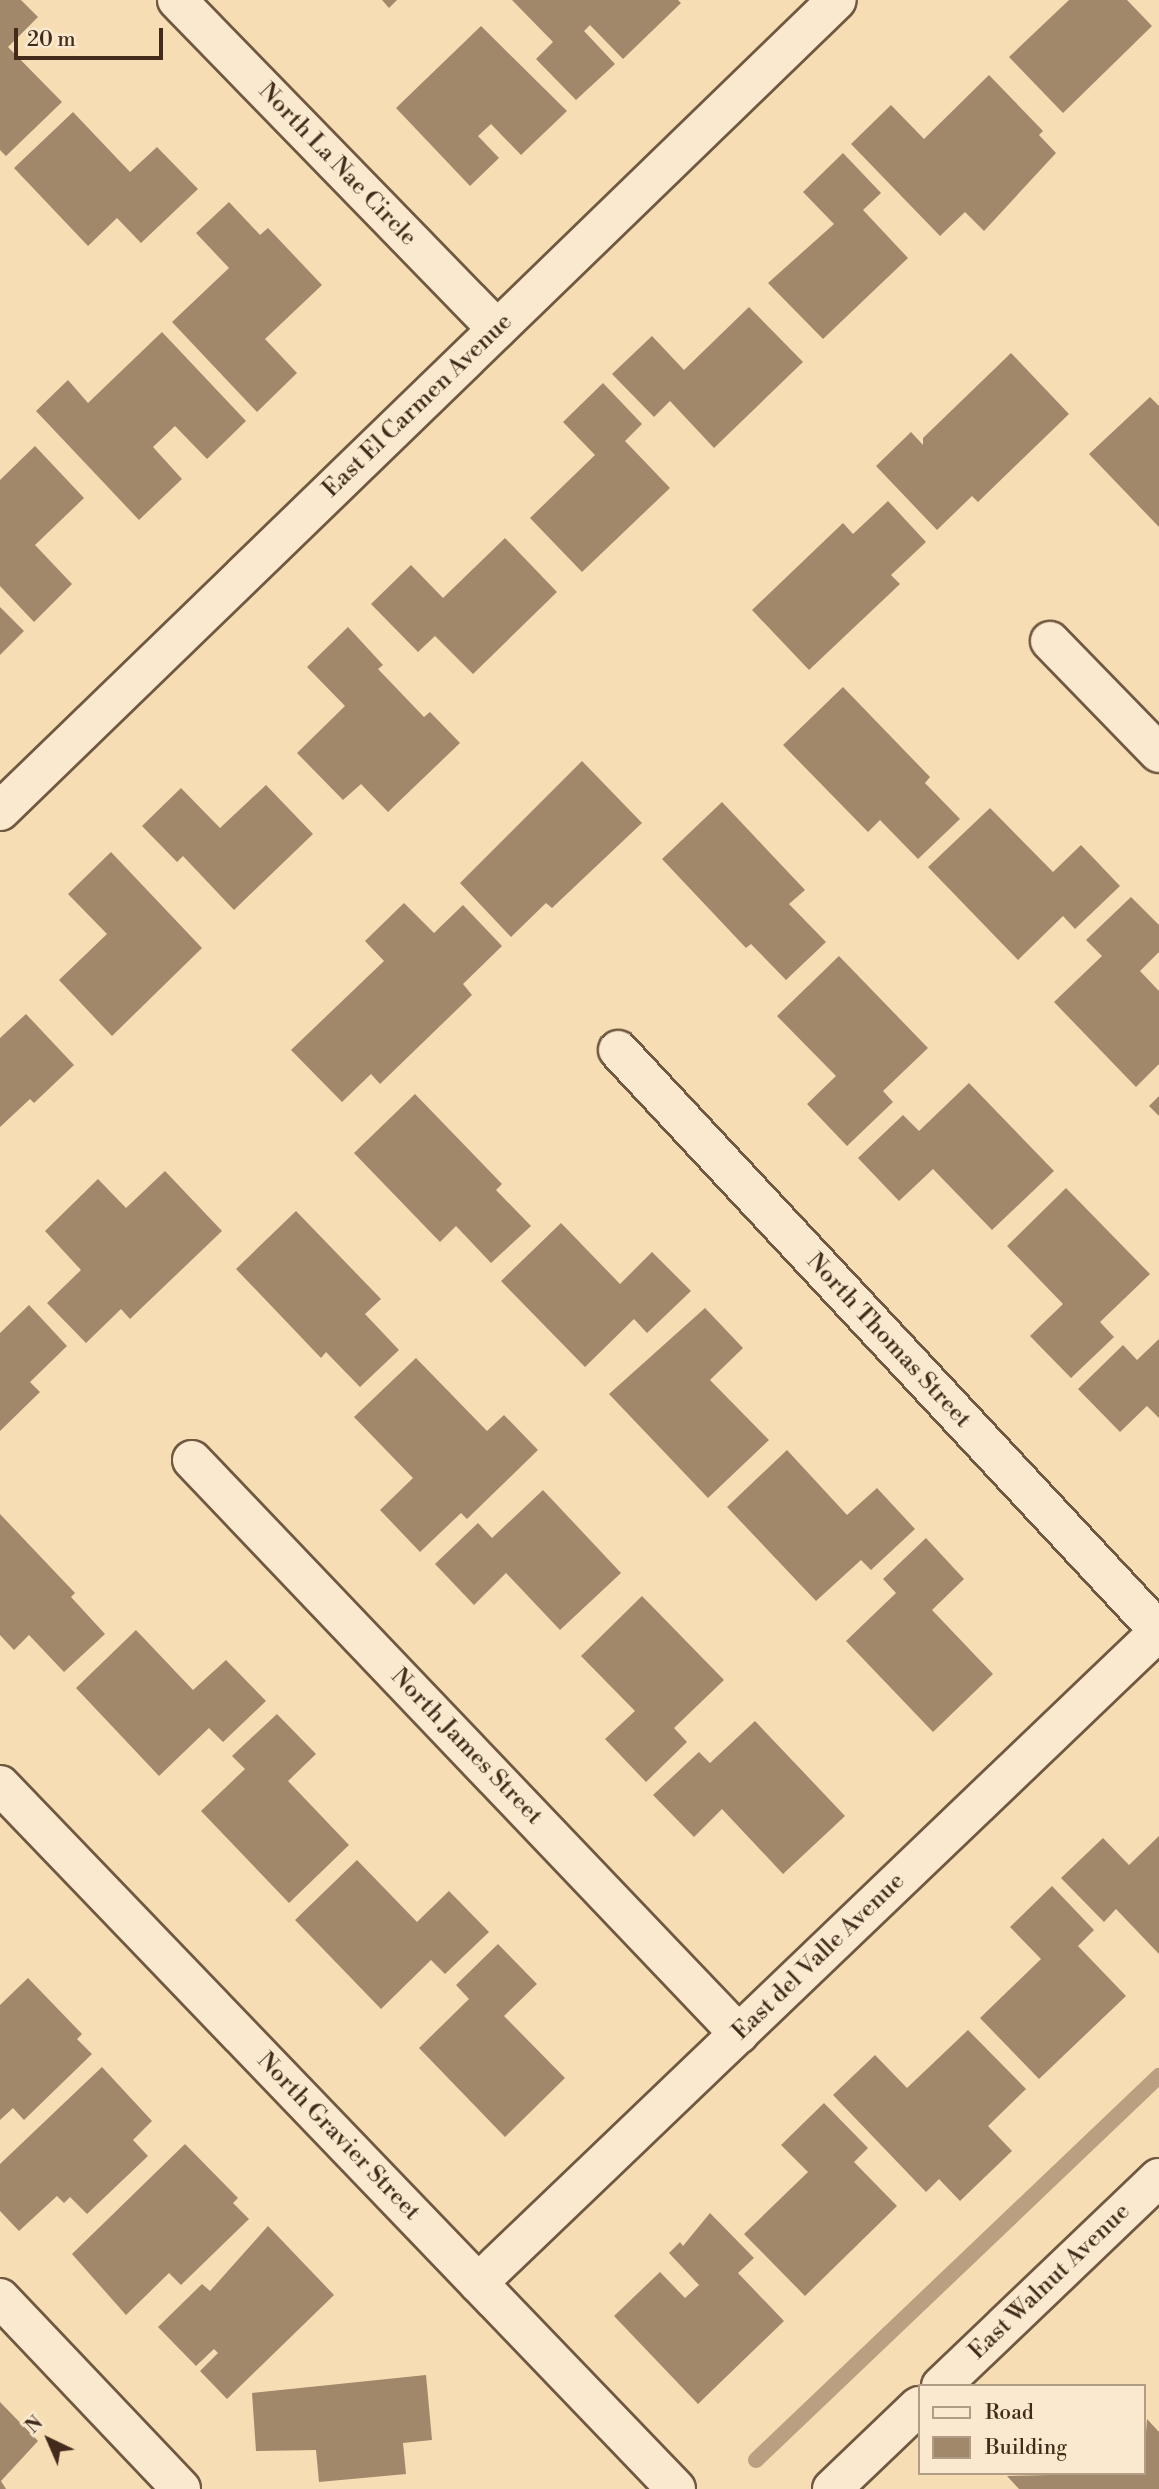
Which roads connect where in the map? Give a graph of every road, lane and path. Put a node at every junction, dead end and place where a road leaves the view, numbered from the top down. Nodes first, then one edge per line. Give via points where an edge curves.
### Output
1 (177, 0) edge
2 (837, 0) edge
3 (497, 330) junction
4 (1050, 641) dead end
5 (1159, 753) edge
6 (0, 811) edge
7 (618, 1050) dead end
8 (192, 1460) dead end
9 (1159, 1631) edge
10 (0, 1785) edge
11 (739, 2034) junction
12 (1159, 2178) edge
13 (478, 2283) junction
14 (0, 2298) edge
15 (943, 2384) edge
16 (918, 2407) edge
17 (181, 2489) edge
18 (676, 2489) edge
19 (832, 2489) edge

1 - 3 street, North La Nae Circle
2 - 3 street, East El Carmen Avenue
3 - 6 street, East El Carmen Avenue
4 - 5 street
7 - 9 street, North Thomas Street
8 - 11 street, North James Street
9 - 11 street, East del Valle Avenue
10 - 13 street, North Gravier Street
11 - 13 street, East del Valle Avenue
12 - 15 street, East Walnut Avenue
13 - 18 street, North Gravier Street
14 - 17 street
16 - 19 street

